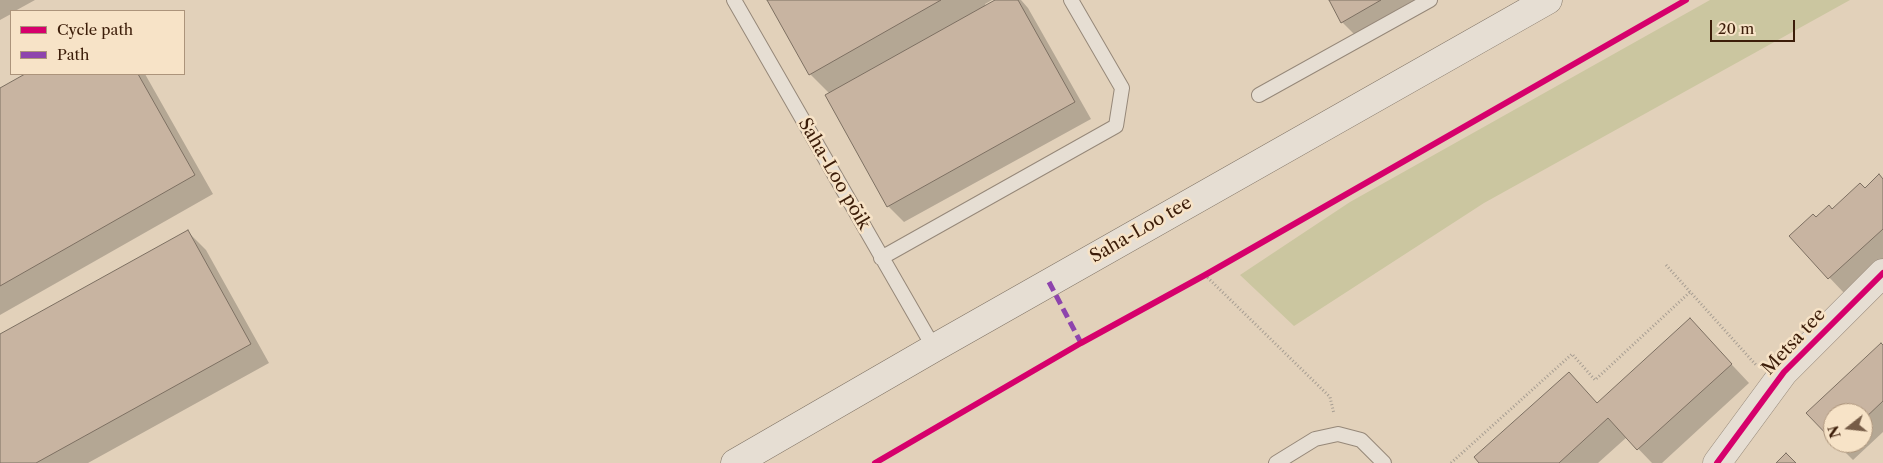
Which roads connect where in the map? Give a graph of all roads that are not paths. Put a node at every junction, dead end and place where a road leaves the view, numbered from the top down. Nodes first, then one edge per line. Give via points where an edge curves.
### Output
1 (734, 0) edge
2 (1070, 0) edge
3 (1430, 0) edge
4 (1548, 0) edge
5 (1259, 95) dead end
6 (881, 258) junction
7 (1883, 272) edge
8 (934, 348) junction
9 (735, 463) edge
10 (1276, 463) edge
11 (1384, 463) edge
12 (1717, 463) edge

1 - 6 lane, Saha-Loo põik
2 - 6 lane via 1122,88 1116,126
3 - 5 lane
4 - 8 main road, Saha-Loo tee
6 - 8 lane, Saha-Loo põik
7 - 12 main road, Metsa tee via 1784,372
8 - 9 main road, Saha-Loo tee
10 - 11 lane via 1315,439 1338,434 1361,440

